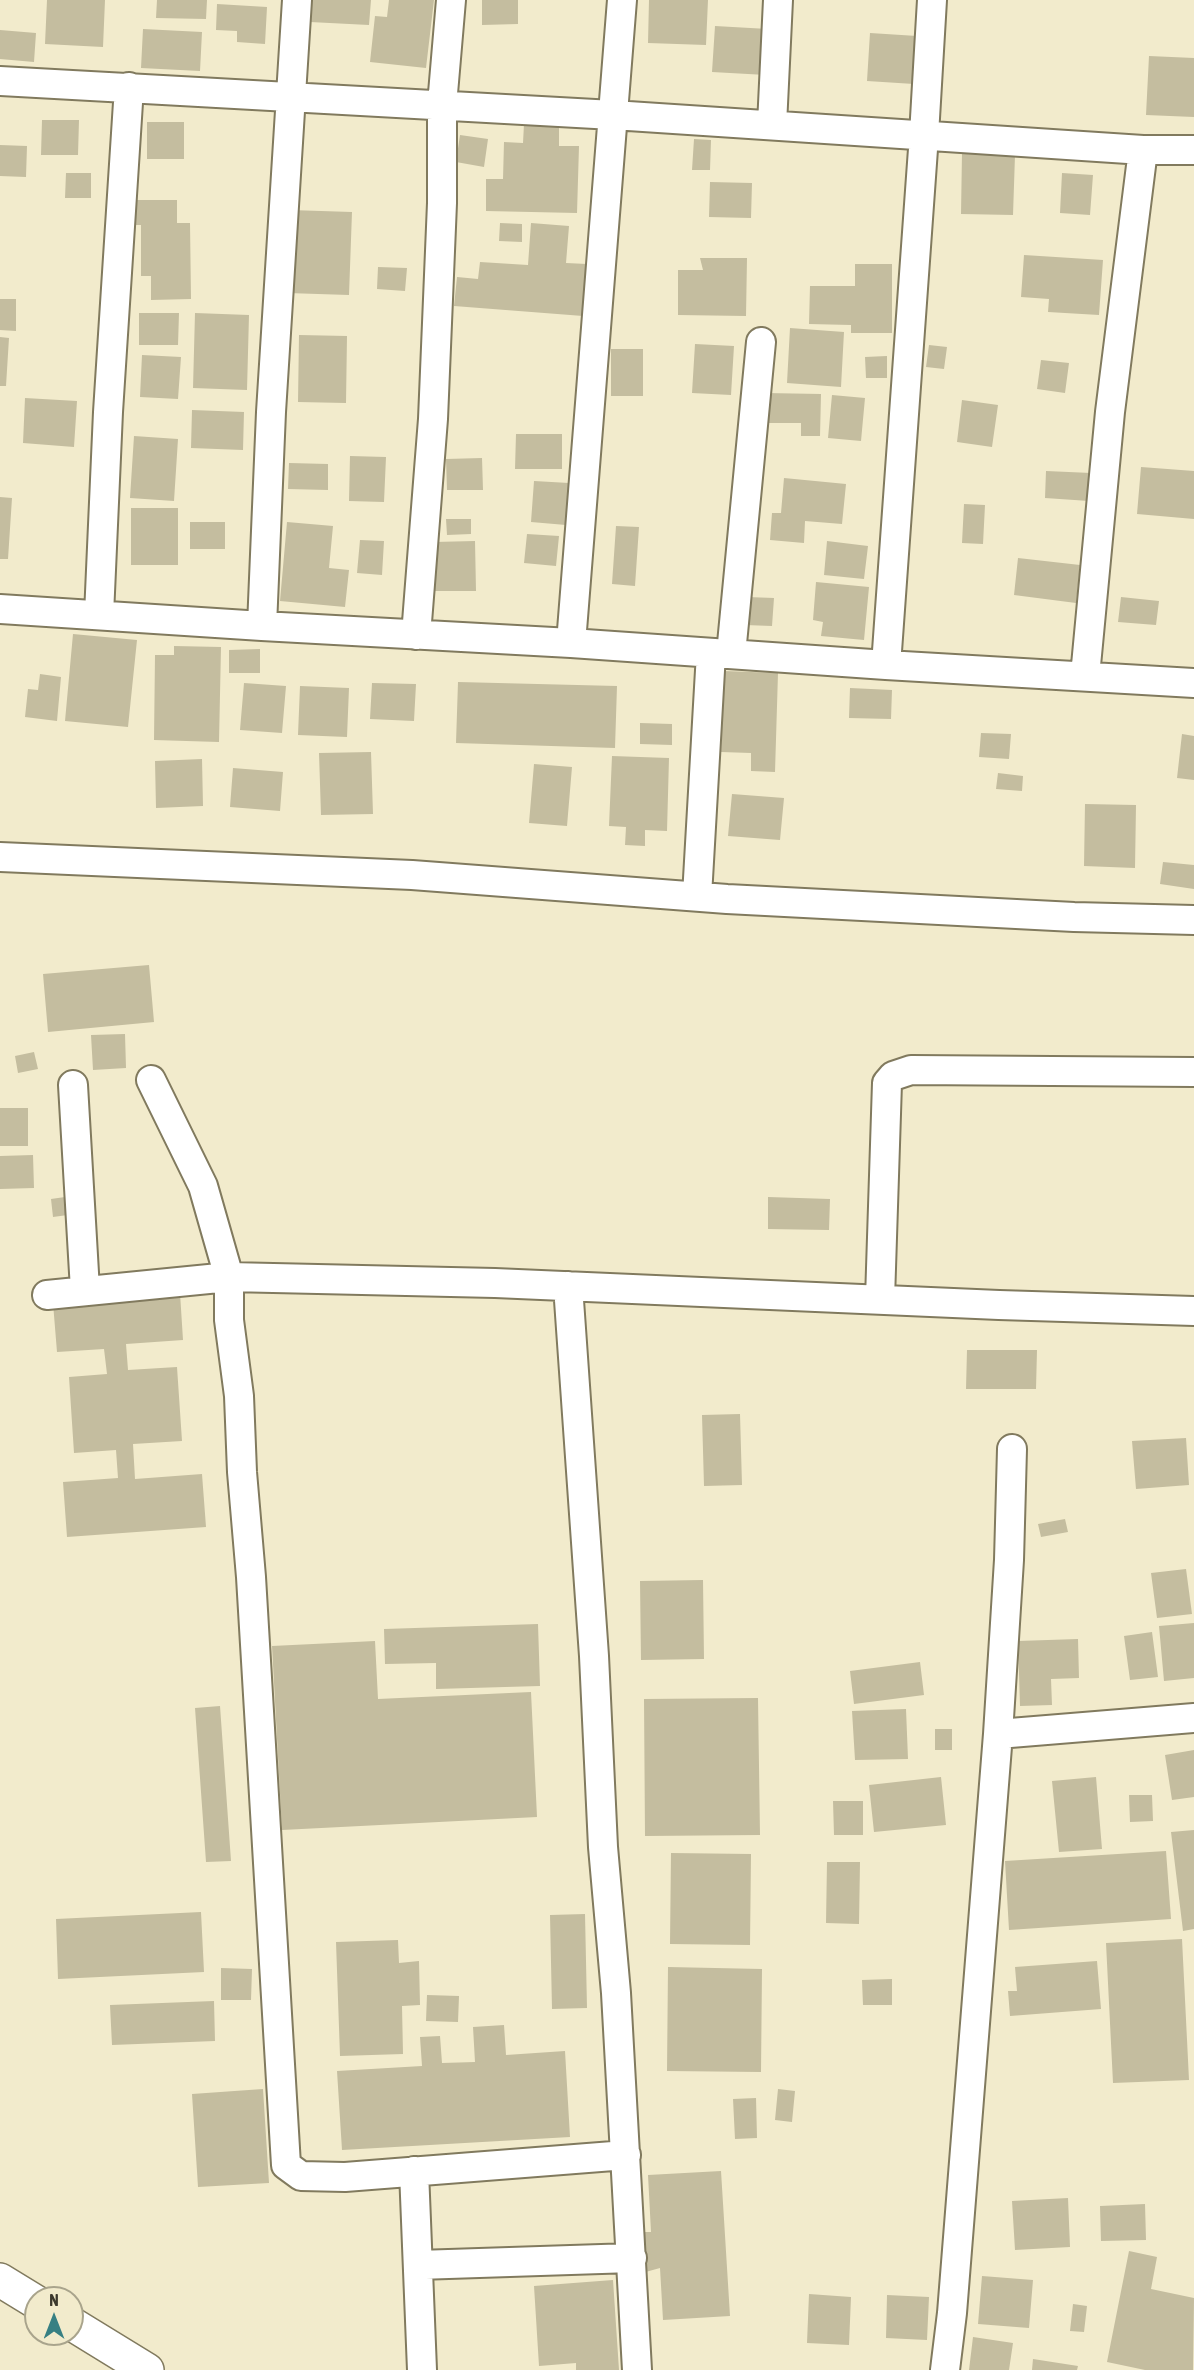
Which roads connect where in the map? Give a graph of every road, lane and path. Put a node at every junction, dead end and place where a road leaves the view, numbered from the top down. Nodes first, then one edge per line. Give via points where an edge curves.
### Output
1 (297, 0) edge
2 (451, 0) edge
3 (622, 0) edge
4 (778, 0) edge
5 (932, 0) edge
6 (0, 81) edge
7 (129, 87) junction
8 (291, 96) junction
9 (442, 105) junction
10 (613, 115) junction
11 (772, 125) junction
12 (924, 135) junction
13 (1143, 150) junction
14 (1194, 150) edge
15 (761, 342) dead end
16 (0, 609) edge
17 (99, 615) junction
18 (262, 627) junction
19 (416, 635) junction
20 (571, 643) junction
21 (721, 653) junction
22 (886, 665) junction
23 (1085, 676) junction
24 (1194, 683) edge
25 (0, 857) edge
26 (697, 896) junction
27 (1194, 921) edge
28 (1194, 1072) edge
29 (151, 1080) dead end
30 (73, 1085) dead end
31 (229, 1277) junction
32 (568, 1286) junction
33 (85, 1290) junction
34 (47, 1294) dead end
35 (880, 1299) junction
36 (1194, 1311) edge
37 (1011, 1449) dead end
38 (1194, 1718) edge
39 (998, 1734) junction
40 (626, 2155) junction
41 (414, 2171) junction
42 (632, 2258) junction
43 (418, 2265) junction
44 (0, 2280) edge
45 (24, 2295) edge
46 (84, 2331) edge
47 (147, 2370) edge
48 (422, 2370) edge
49 (638, 2370) edge
50 (945, 2370) edge

1 - 8 street
2 - 9 street
3 - 10 street
4 - 11 street
5 - 12 street
6 - 7 street
7 - 8 street
7 - 17 street
8 - 9 street
8 - 18 street
9 - 10 street
9 - 19 street via 433,419
10 - 11 street
10 - 20 street
11 - 12 street
12 - 13 street
12 - 22 street
13 - 14 street
13 - 23 street via 1110,412
15 - 21 street
16 - 17 street
17 - 18 street
18 - 19 street
19 - 20 street
20 - 21 street
21 - 22 street
21 - 26 street
22 - 23 street
23 - 24 street
25 - 26 street via 412,875
26 - 27 street
28 - 35 street via 911,1070 893,1076 887,1083
29 - 31 street via 203,1186
30 - 33 street
31 - 32 street
31 - 33 street
31 - 41 street via 286,2165 302,2176
32 - 35 street
32 - 40 street
33 - 34 street
35 - 36 street
37 - 39 street via 1009,1560
38 - 39 street
39 - 50 street
40 - 41 street
40 - 42 street
41 - 43 street
42 - 43 street
42 - 49 street
43 - 48 street
44 - 45 street
46 - 47 street

